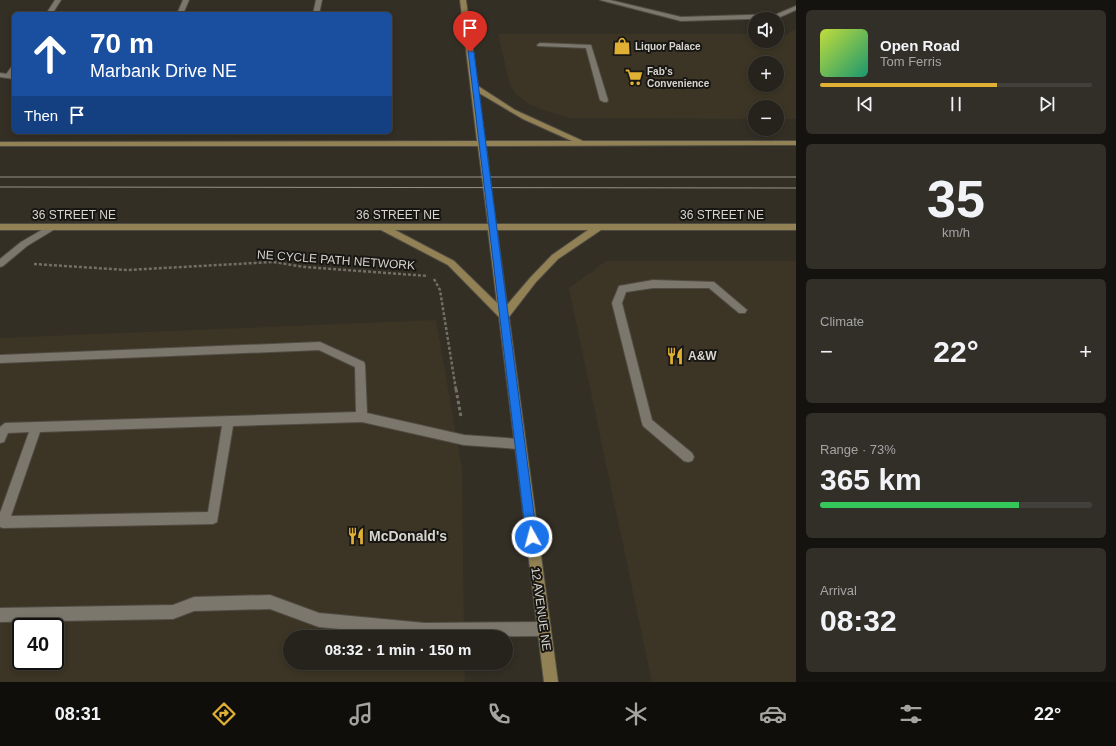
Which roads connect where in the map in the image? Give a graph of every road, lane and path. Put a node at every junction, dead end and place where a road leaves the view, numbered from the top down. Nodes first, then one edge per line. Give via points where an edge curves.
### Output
1 (58, 0) edge
2 (186, 0) edge
3 (319, 0) edge
4 (463, 0) edge
5 (603, 0) edge
6 (796, 8) edge
7 (49, 12) edge
8 (181, 12) edge
9 (316, 12) edge
10 (540, 45) dead end
11 (0, 75) edge
12 (11, 76) edge
13 (475, 87) junction
14 (604, 100) dead end
15 (584, 143) junction
16 (796, 143) edge
17 (0, 144) edge
18 (482, 144) junction
19 (0, 227) edge
20 (52, 227) junction
21 (382, 227) junction
22 (492, 227) junction
23 (599, 227) junction
24 (796, 227) edge
25 (2, 263) edge
26 (742, 310) dead end
27 (504, 316) junction
28 (0, 359) edge
29 (362, 417) junction
30 (228, 421) junction
31 (36, 428) junction
32 (3, 433) edge
33 (464, 440) junction
34 (519, 444) junction
35 (688, 457) dead end
36 (0, 615) edge
37 (544, 629) junction
38 (551, 682) edge

1 - 7 street
2 - 8 street
3 - 9 street
4 - 13 main road, 12 AVENUE NE
5 - 6 street via 681,19 778,16
10 - 14 street via 589,46
11 - 12 street
13 - 15 main road via 530,121
13 - 18 main road, 12 AVENUE NE
15 - 16 main road
15 - 18 main road
17 - 18 main road
18 - 22 main road, 12 AVENUE NE
19 - 20 main road, 36 STREET NE
20 - 21 main road, 36 STREET NE
20 - 25 street via 24,244
21 - 22 main road, 36 STREET NE
21 - 27 main road via 451,263
22 - 23 main road, 36 STREET NE
22 - 27 main road, 12 AVENUE NE
23 - 24 main road, 36 STREET NE
23 - 27 main road via 555,257
25 - 33 path, NE CYCLE PATH NETWORK via 127,270 273,262 304,267 432,276 440,290
26 - 35 street via 711,284 653,284 622,289 616,303 647,423
27 - 34 main road, 12 AVENUE NE
28 - 29 street via 320,346 360,365
29 - 30 street
29 - 33 street
30 - 31 street
30 - 31 street via 213,518 3,522
31 - 32 street
33 - 34 street
34 - 37 main road, 12 AVENUE NE
36 - 37 street via 173,612 194,604 270,602 319,620 417,629
37 - 38 main road, 12 AVENUE NE

